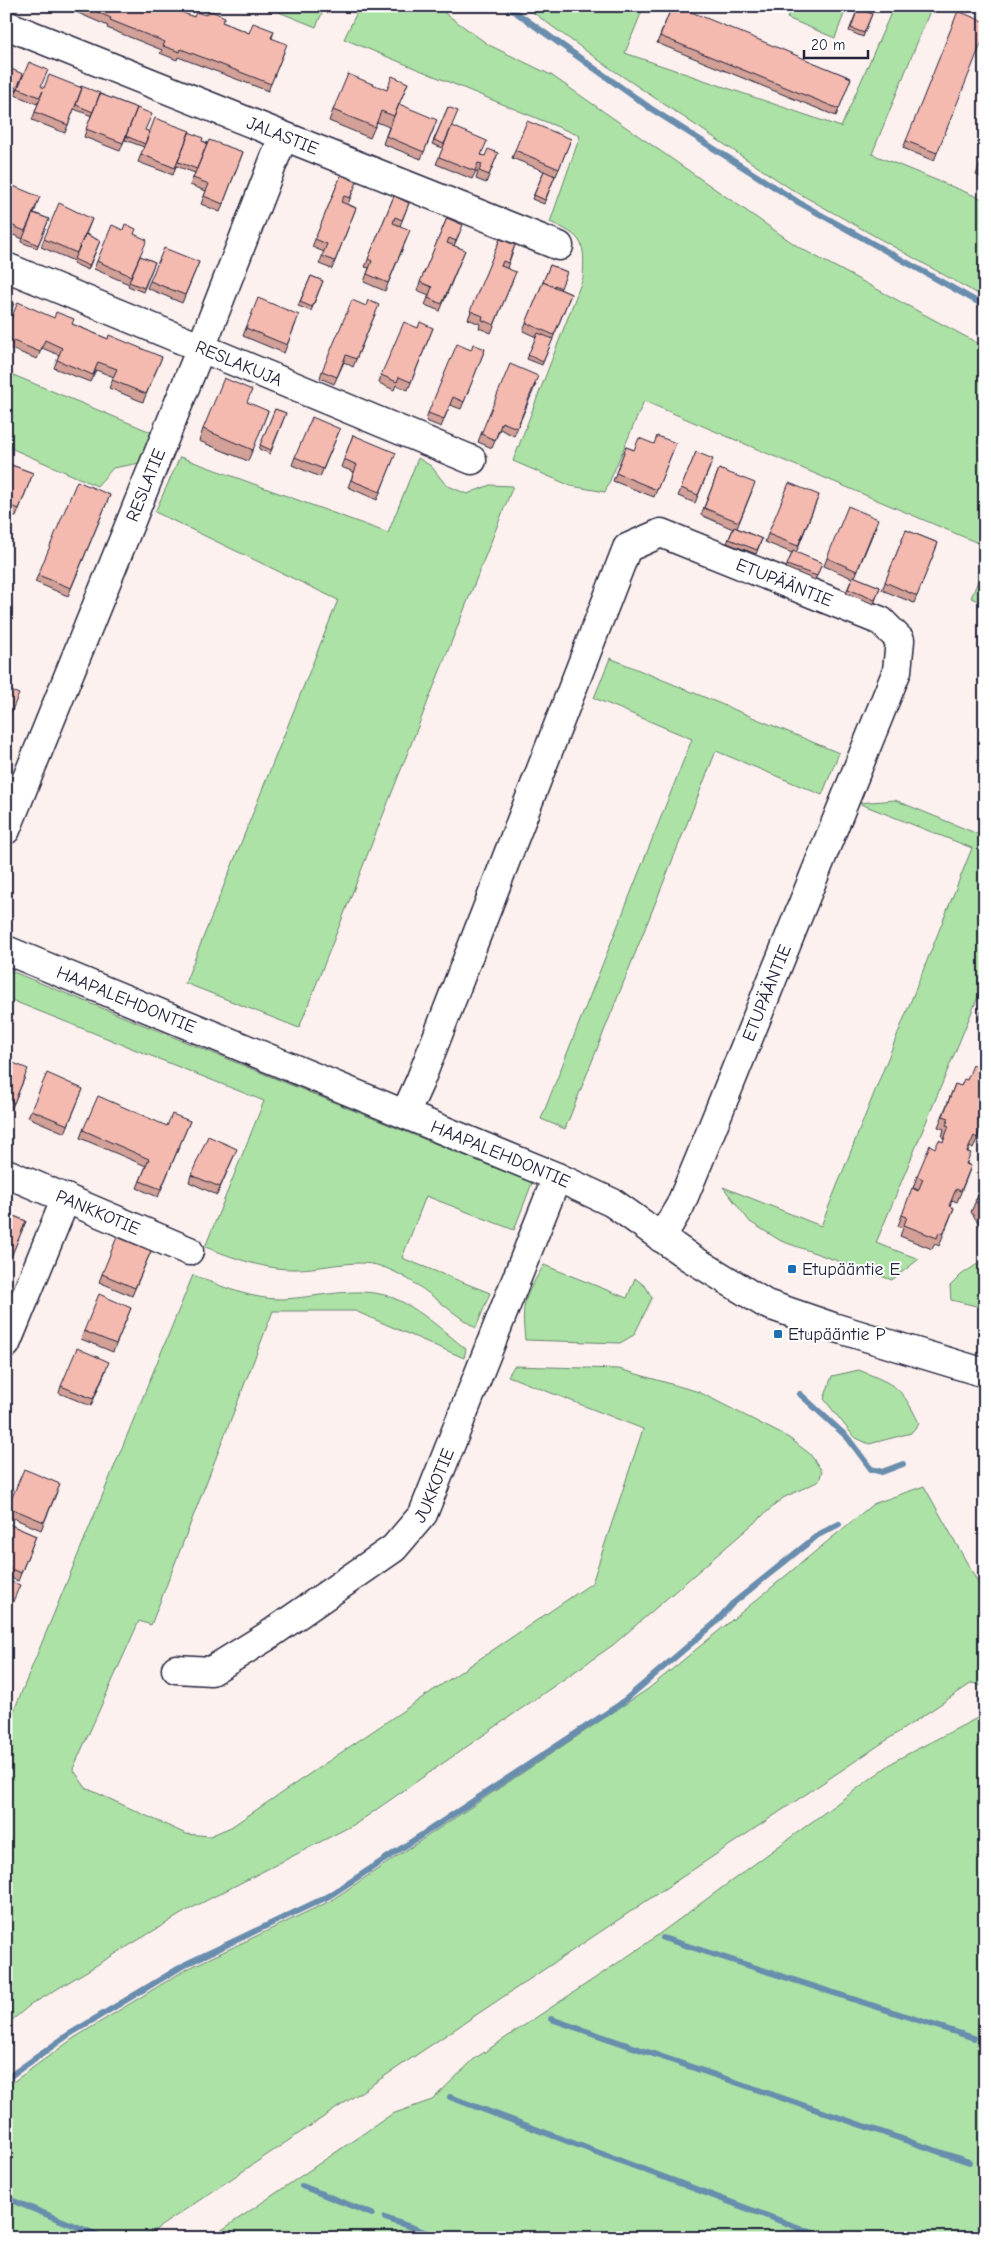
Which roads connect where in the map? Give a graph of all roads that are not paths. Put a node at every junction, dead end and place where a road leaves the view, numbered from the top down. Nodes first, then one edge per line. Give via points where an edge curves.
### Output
1 (8, 31) edge
2 (283, 137) junction
3 (559, 246) dead end
4 (6, 267) edge
5 (201, 348) junction
6 (472, 460) dead end
7 (6, 830) edge
8 (6, 950) edge
9 (406, 1114) junction
10 (6, 1173) edge
11 (557, 1177) junction
12 (66, 1198) junction
13 (661, 1238) junction
14 (189, 1251) dead end
15 (6, 1344) edge
16 (985, 1373) edge
17 (176, 1668) dead end

1 - 2 street, JALASTIE
2 - 3 street, JALASTIE
2 - 5 street, RESLATIE
4 - 5 street, RESLAKUJA
5 - 6 street, RESLAKUJA
5 - 7 street, RESLATIE
8 - 9 street, HAAPALEHDONTIE
9 - 11 street, HAAPALEHDONTIE
9 - 13 street, ETUPÄÄNTIE via 627,548 661,533 881,621 900,640 897,671 700,1158 680,1206
10 - 12 street, PANKKOTIE
11 - 13 street, HAAPALEHDONTIE via 613,1203
11 - 17 street, JUKKOTIE via 423,1514 394,1548 266,1637 211,1671
12 - 14 street, PANKKOTIE
12 - 15 street
13 - 16 street, HAAPALEHDONTIE via 766,1304

